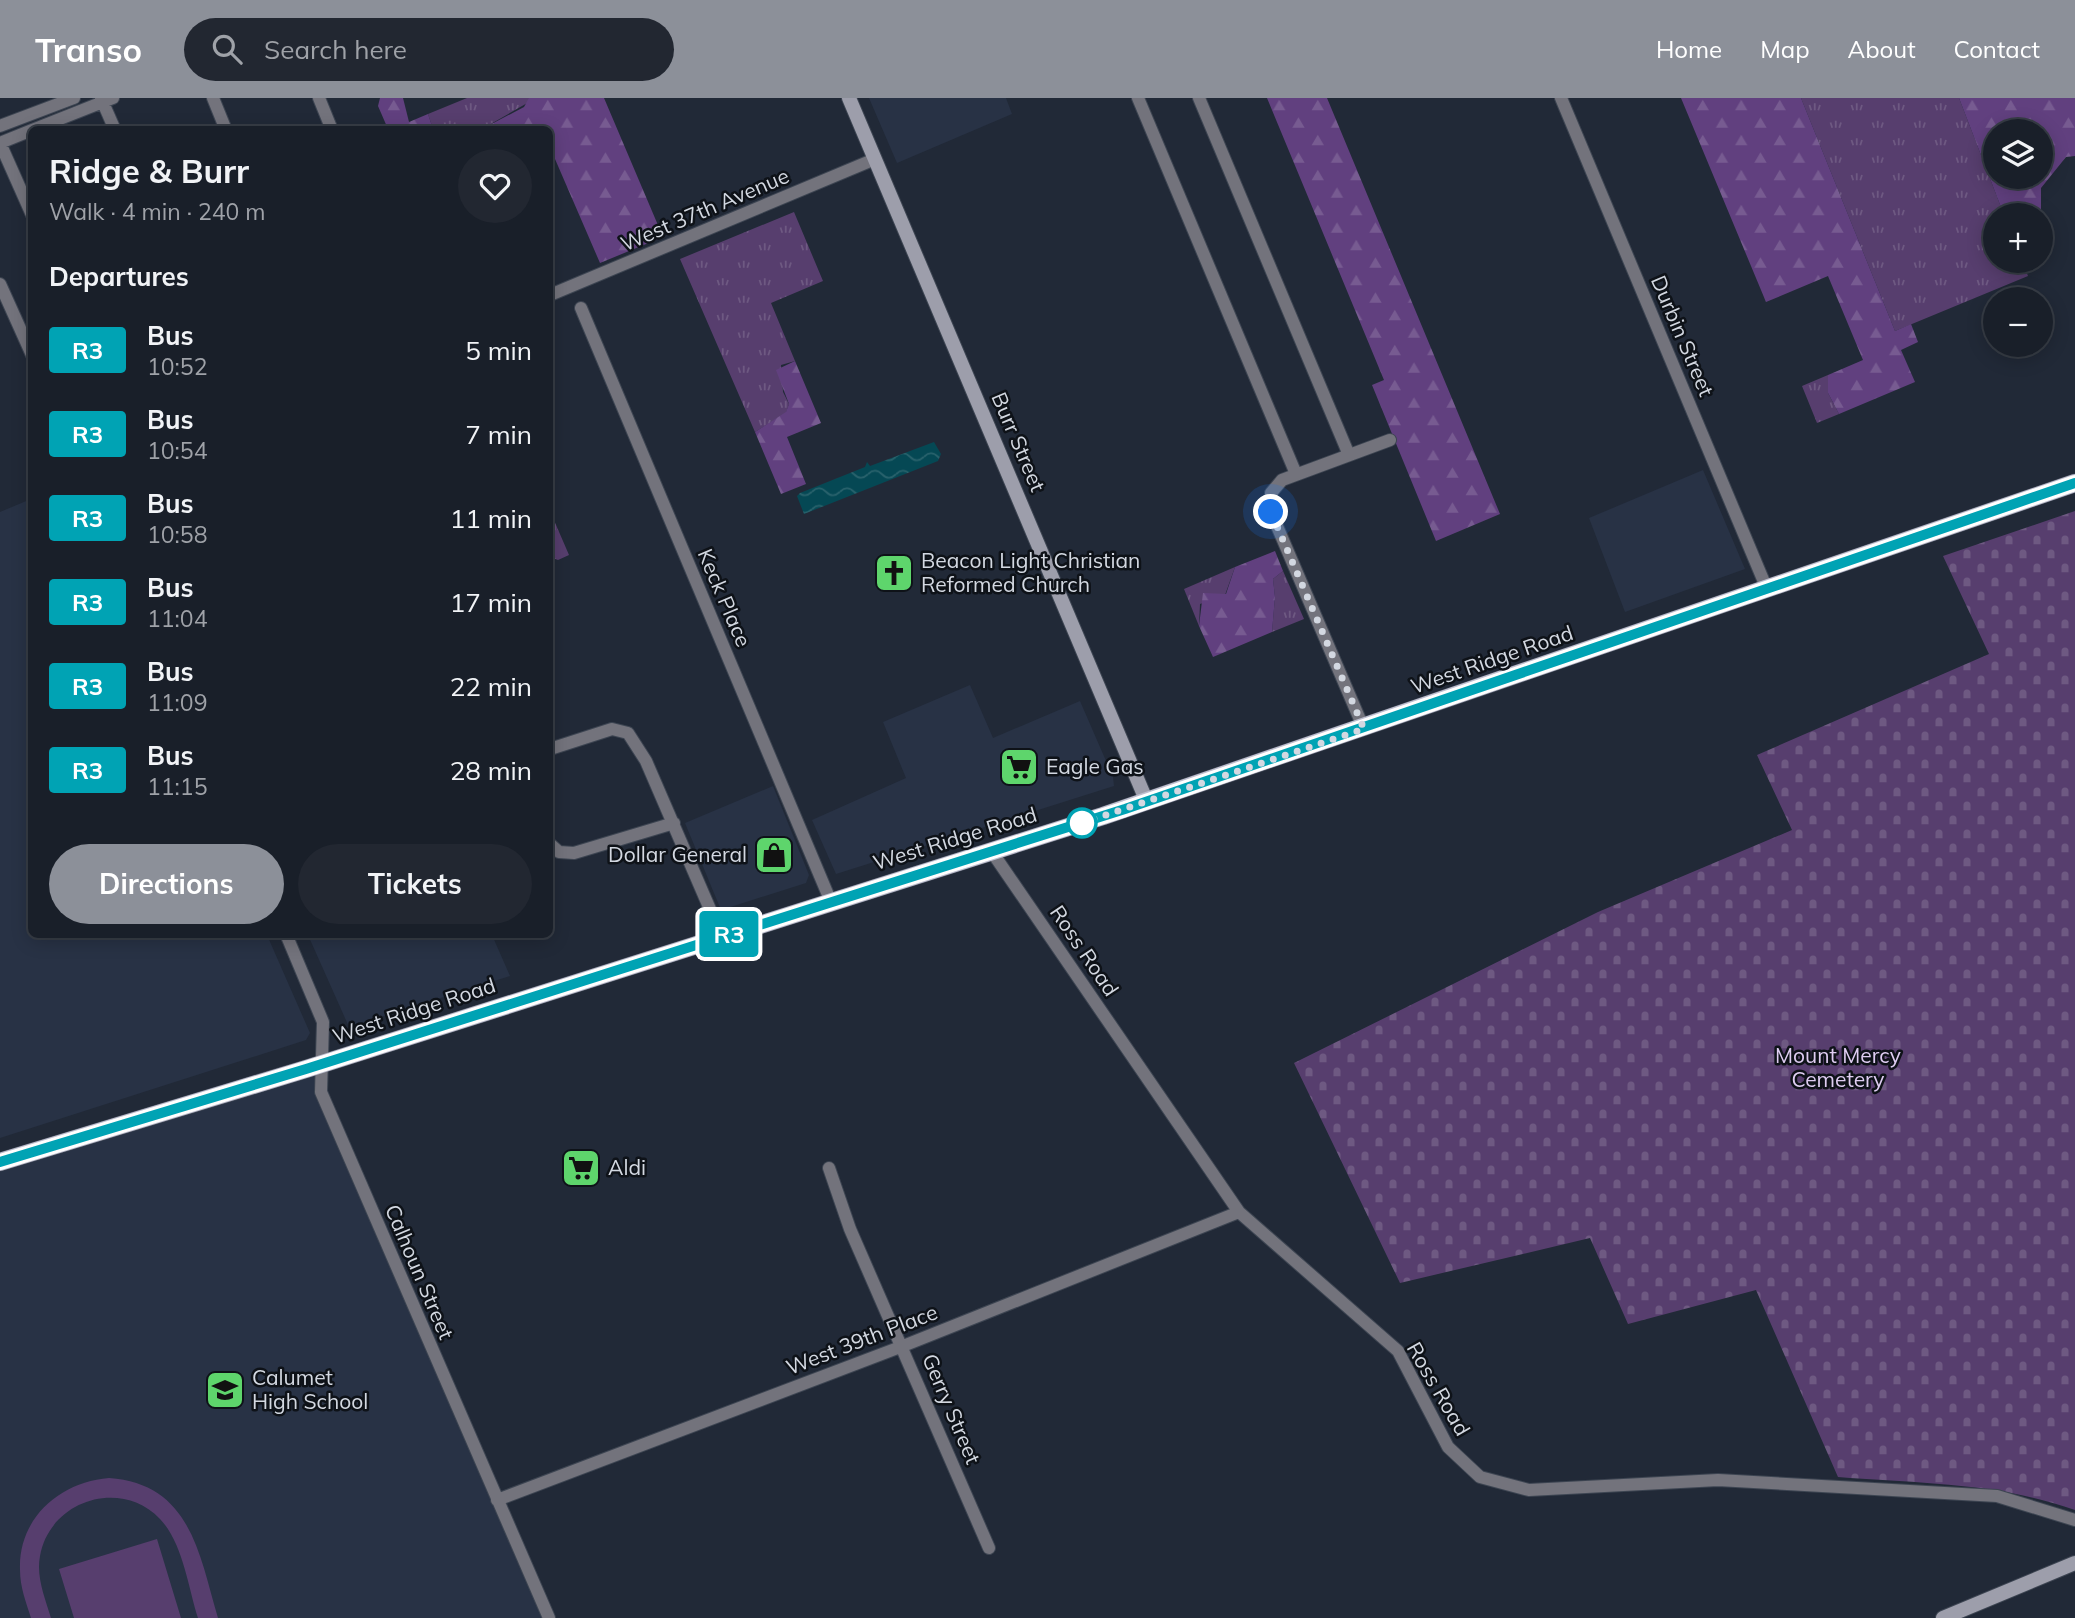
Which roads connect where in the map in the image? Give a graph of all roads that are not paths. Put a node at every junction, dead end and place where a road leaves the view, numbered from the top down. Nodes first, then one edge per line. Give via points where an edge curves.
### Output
1 (74, 98) edge
2 (213, 98) edge
3 (319, 98) edge
4 (849, 98) edge
5 (1138, 98) edge
6 (1199, 98) edge
7 (1561, 98) edge
8 (106, 99) edge
9 (0, 126) edge
10 (42, 126) edge
11 (114, 126) edge
12 (224, 126) edge
13 (330, 126) edge
14 (28, 132) edge
15 (0, 143) edge
16 (875, 159) junction
17 (28, 206) edge
18 (0, 284) edge
19 (553, 294) edge
20 (581, 308) dead end
21 (28, 346) edge
22 (1390, 440) dead end
23 (1349, 455) junction
24 (1296, 474) junction
25 (2075, 483) edge
26 (1767, 589) junction
27 (1364, 729) junction
28 (553, 748) edge
29 (1147, 802) junction
30 (674, 823) junction
31 (554, 848) edge
32 (992, 852) junction
33 (831, 902) junction
34 (722, 937) junction
35 (288, 938) edge
36 (323, 1064) junction
37 (0, 1162) edge
38 (829, 1168) dead end
39 (1239, 1212) junction
40 (902, 1346) junction
41 (497, 1500) junction
42 (2075, 1520) edge
43 (989, 1548) dead end
44 (2075, 1563) edge
45 (549, 1618) edge
46 (1943, 1618) edge

1 - 9 street
2 - 12 street
3 - 13 street
4 - 16 main road, Burr Street
5 - 24 street
6 - 23 street
7 - 26 street, Durbin Street
8 - 10 street
8 - 11 street
14 - 15 street
15 - 17 street
16 - 19 street, West 37th Avenue
16 - 29 main road, Burr Street
18 - 21 street
20 - 33 street, Keck Place
22 - 23 street
23 - 24 street
24 - 27 street via 1274,488 1270,508
25 - 26 main road, West Ridge Road
26 - 27 main road, West Ridge Road
27 - 29 main road, West Ridge Road
28 - 30 street via 622,729 643,755
29 - 32 main road, West Ridge Road
30 - 31 street via 574,853
30 - 34 street
32 - 33 main road, West Ridge Road
32 - 39 street, Ross Road
33 - 34 main road, West Ridge Road
34 - 36 main road, West Ridge Road
35 - 36 street, Calhoun Street via 323,1022
36 - 37 main road, West Ridge Road
36 - 41 street, Calhoun Street via 321,1091
38 - 40 street, Gerry Street via 850,1229
39 - 40 street, West 39th Place
39 - 42 street, Ross Road via 1398,1351 1448,1447 1480,1477 1529,1490 1718,1480 1997,1496
40 - 41 street, West 39th Place
40 - 43 street, Gerry Street
41 - 45 street, Calhoun Street
44 - 46 main road

